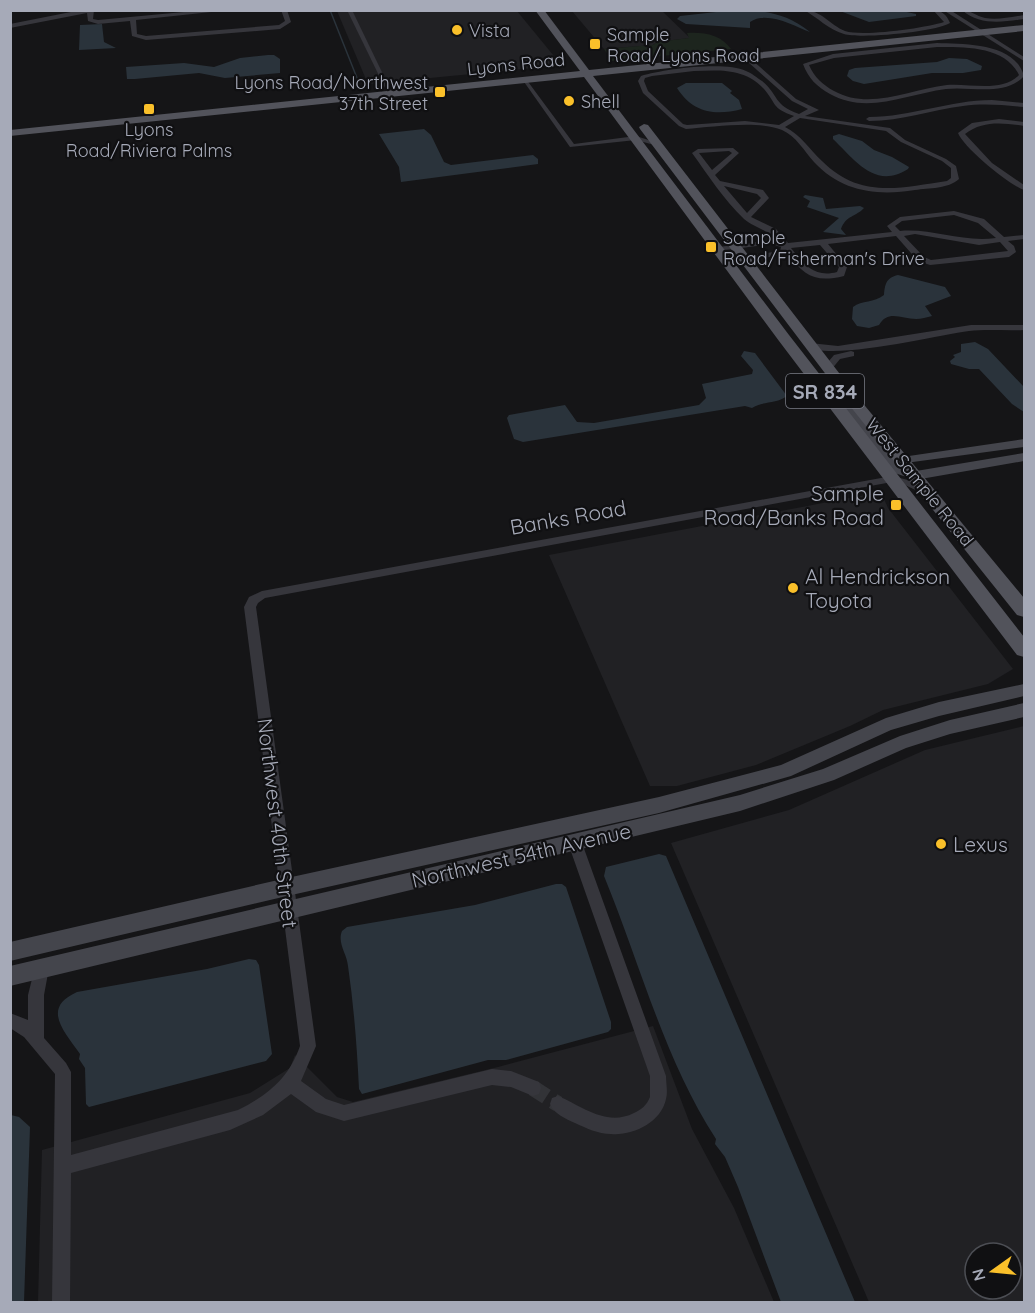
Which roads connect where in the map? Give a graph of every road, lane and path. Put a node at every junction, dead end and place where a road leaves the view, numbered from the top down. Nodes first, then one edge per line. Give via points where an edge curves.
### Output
1 (228, 10) edge
2 (284, 10) edge
3 (349, 10) edge
4 (538, 10) edge
5 (806, 10) edge
6 (935, 10) edge
7 (945, 10) edge
8 (952, 10) edge
9 (964, 10) edge
10 (92, 11) edge
11 (1024, 17) edge
12 (133, 19) junction
13 (10, 26) edge
14 (1024, 26) edge
15 (980, 31) junction
16 (744, 55) junction
17 (1024, 58) edge
18 (599, 67) junction
19 (585, 71) junction
20 (524, 80) junction
21 (611, 84) dead end
22 (387, 91) junction
23 (333, 93) junction
24 (914, 94) junction
25 (924, 99) dead end
26 (934, 103) dead end
27 (1024, 105) edge
28 (269, 106) junction
29 (944, 108) junction
30 (812, 109) junction
31 (823, 112) junction
32 (799, 116) junction
33 (808, 118) junction
34 (640, 122) dead end
35 (1024, 124) edge
36 (10, 127) edge
37 (784, 128) junction
38 (10, 133) edge
39 (636, 138) junction
40 (658, 144) junction
41 (712, 174) junction
42 (719, 183) junction
43 (1024, 188) edge
44 (747, 217) junction
45 (897, 234) junction
46 (1024, 237) edge
47 (1003, 240) junction
48 (822, 242) junction
49 (785, 246) junction
50 (734, 247) junction
51 (723, 255) junction
52 (743, 259) junction
53 (1023, 330) edge
54 (890, 341) junction
55 (810, 346) junction
56 (828, 368) junction
57 (828, 394) junction
58 (1024, 443) edge
59 (1024, 456) edge
60 (902, 461) junction
61 (915, 476) junction
62 (892, 479) junction
63 (932, 496) junction
64 (253, 600) joint
65 (1024, 610) edge
66 (1024, 650) edge
67 (1024, 690) edge
68 (1024, 710) edge
69 (572, 834) junction
70 (286, 887) junction
71 (289, 909) junction
72 (10, 952) edge
73 (41, 969) junction
74 (10, 976) edge
75 (10, 1020) edge
76 (36, 1038) junction
77 (291, 1084) junction
78 (533, 1088) tunnel mouth
79 (558, 1104) tunnel mouth
80 (63, 1166) junction
81 (61, 1302) edge

1 - 12 street
2 - 12 street via 286,25 138,38 134,35
3 - 22 street via 380,69
4 - 19 main road, West Sample Road / SR 834
5 - 6 street via 840,30 857,34 947,23
7 - 15 street
8 - 15 street
9 - 11 street via 984,19
10 - 12 street via 93,21
10 - 13 street
14 - 15 main road, Lyons Road
15 - 16 main road, Lyons Road
15 - 17 street
16 - 18 main road, Lyons Road
16 - 30 street via 794,99
18 - 19 main road, Lyons Road
18 - 21 main road
19 - 20 main road, Lyons Road
19 - 22 main road, Lyons Road
19 - 39 main road, West Sample Road / SR 834
20 - 22 main road, Lyons Road
20 - 39 street via 572,146
22 - 23 main road, Lyons Road
22 - 28 main road, Lyons Road
23 - 28 main road
23 - 36 main road, Lyons Road
24 - 24 street via 954,86 1002,86 1014,83 1022,75 1012,60 963,45 833,56 806,64 818,84 842,97 874,101
24 - 25 street
26 - 29 street
27 - 29 street via 977,102
28 - 38 main road, Lyons Road
29 - 31 street via 883,120
30 - 31 street
30 - 32 street
31 - 33 street
32 - 33 street
32 - 37 street
32 - 37 street via 778,105 764,86 741,70 654,74 641,81 645,92 686,127 745,123
33 - 37 street
33 - 37 street via 888,129 903,141 949,163 954,167 955,179 949,183 860,190 834,177
34 - 40 main road, West Sample Road / SR 834
35 - 43 street via 978,123 961,133 990,164
39 - 40 street
39 - 51 main road, West Sample Road / SR 834
40 - 50 main road, West Sample Road / SR 834
41 - 41 street via 720,167 736,153 722,148 695,153
41 - 42 street
42 - 44 street
42 - 44 street via 760,192 765,198
44 - 49 street via 773,231
45 - 47 street via 930,234 979,243
45 - 47 street via 891,226 900,219 954,213 981,220
45 - 47 street via 930,263 1006,255 1012,252
45 - 48 street
46 - 47 street
48 - 49 street
48 - 49 street via 843,267 841,274 812,274 803,269
49 - 50 street via 772,242
49 - 52 street via 783,253
50 - 51 street
50 - 52 main road, West Sample Road / SR 834
51 - 52 street
51 - 57 main road, West Sample Road / SR 834
52 - 55 main road, West Sample Road / SR 834
53 - 54 street via 971,328
54 - 55 street via 838,348
54 - 56 street via 871,350 837,357
55 - 56 main road, West Sample Road / SR 834
56 - 60 main road, West Sample Road / SR 834
57 - 61 street via 848,410 894,468
57 - 62 main road, West Sample Road / SR 834
58 - 60 street
59 - 61 street
60 - 61 main road, West Sample Road / SR 834
61 - 63 main road, West Sample Road / SR 834
62 - 63 street
62 - 64 street, Banks Road via 262,595
62 - 66 main road, West Sample Road / SR 834
63 - 65 main road, West Sample Road / SR 834
64 - 70 street, Northwest 40th Street via 250,607
67 - 69 street, Northwest 54th Avenue via 886,725 785,771 659,805
68 - 69 street, Northwest 54th Avenue via 900,742 797,787 740,803
69 - 70 street, Northwest 54th Avenue
69 - 71 street, Northwest 54th Avenue
69 - 79 street via 658,1076 657,1102 646,1116 631,1125 612,1127 592,1122
70 - 71 street, Northwest 40th Street
70 - 72 street, Northwest 54th Avenue
71 - 73 street, Northwest 54th Avenue
71 - 77 street, Northwest 40th Street via 308,1046 304,1063
73 - 74 street, Northwest 54th Avenue
73 - 76 street via 36,995
75 - 76 street via 24,1025
76 - 80 street via 63,1072
77 - 78 street via 322,1106 344,1113 492,1077
77 - 80 street via 270,1103 230,1122
80 - 81 street

